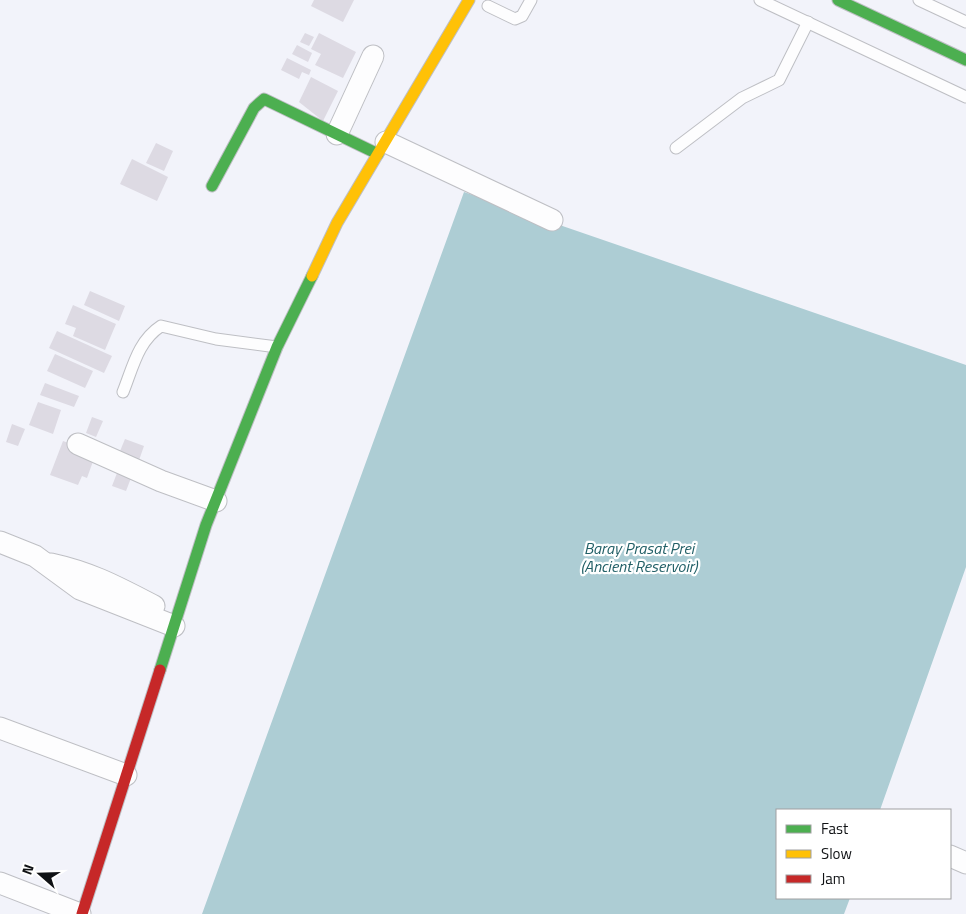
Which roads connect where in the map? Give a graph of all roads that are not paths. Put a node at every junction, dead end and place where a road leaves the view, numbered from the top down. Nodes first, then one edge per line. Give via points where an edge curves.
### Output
1 (469, 0) edge
2 (531, 0) edge
3 (760, 0) edge
4 (838, 0) edge
5 (919, 0) edge
6 (488, 6) dead end
7 (808, 22) junction
8 (966, 22) edge
9 (373, 56) dead end
10 (966, 60) edge
11 (966, 97) edge
12 (336, 134) junction
13 (382, 148) junction
14 (676, 148) dead end
15 (212, 186) dead end
16 (552, 220) dead end
17 (277, 347) junction
18 (123, 392) dead end
19 (78, 444) dead end
20 (216, 501) junction
21 (0, 542) edge
22 (175, 621) junction
23 (0, 728) edge
24 (126, 775) junction
25 (951, 856) edge
26 (966, 862) edge
27 (0, 883) edge
28 (81, 914) edge

1 - 13 street
2 - 6 lane via 522,16 515,18
3 - 7 lane
4 - 10 street
5 - 8 lane
7 - 11 lane
7 - 14 lane via 778,80 742,98
9 - 12 street
12 - 13 street
12 - 15 street via 264,99 254,108
13 - 16 street
13 - 17 street via 337,223
17 - 18 lane via 216,339 161,326 141,345
17 - 20 street
19 - 20 street
20 - 22 street
21 - 22 street via 46,563 80,589
22 - 24 street
23 - 24 street
24 - 28 street
25 - 26 street
27 - 28 street

